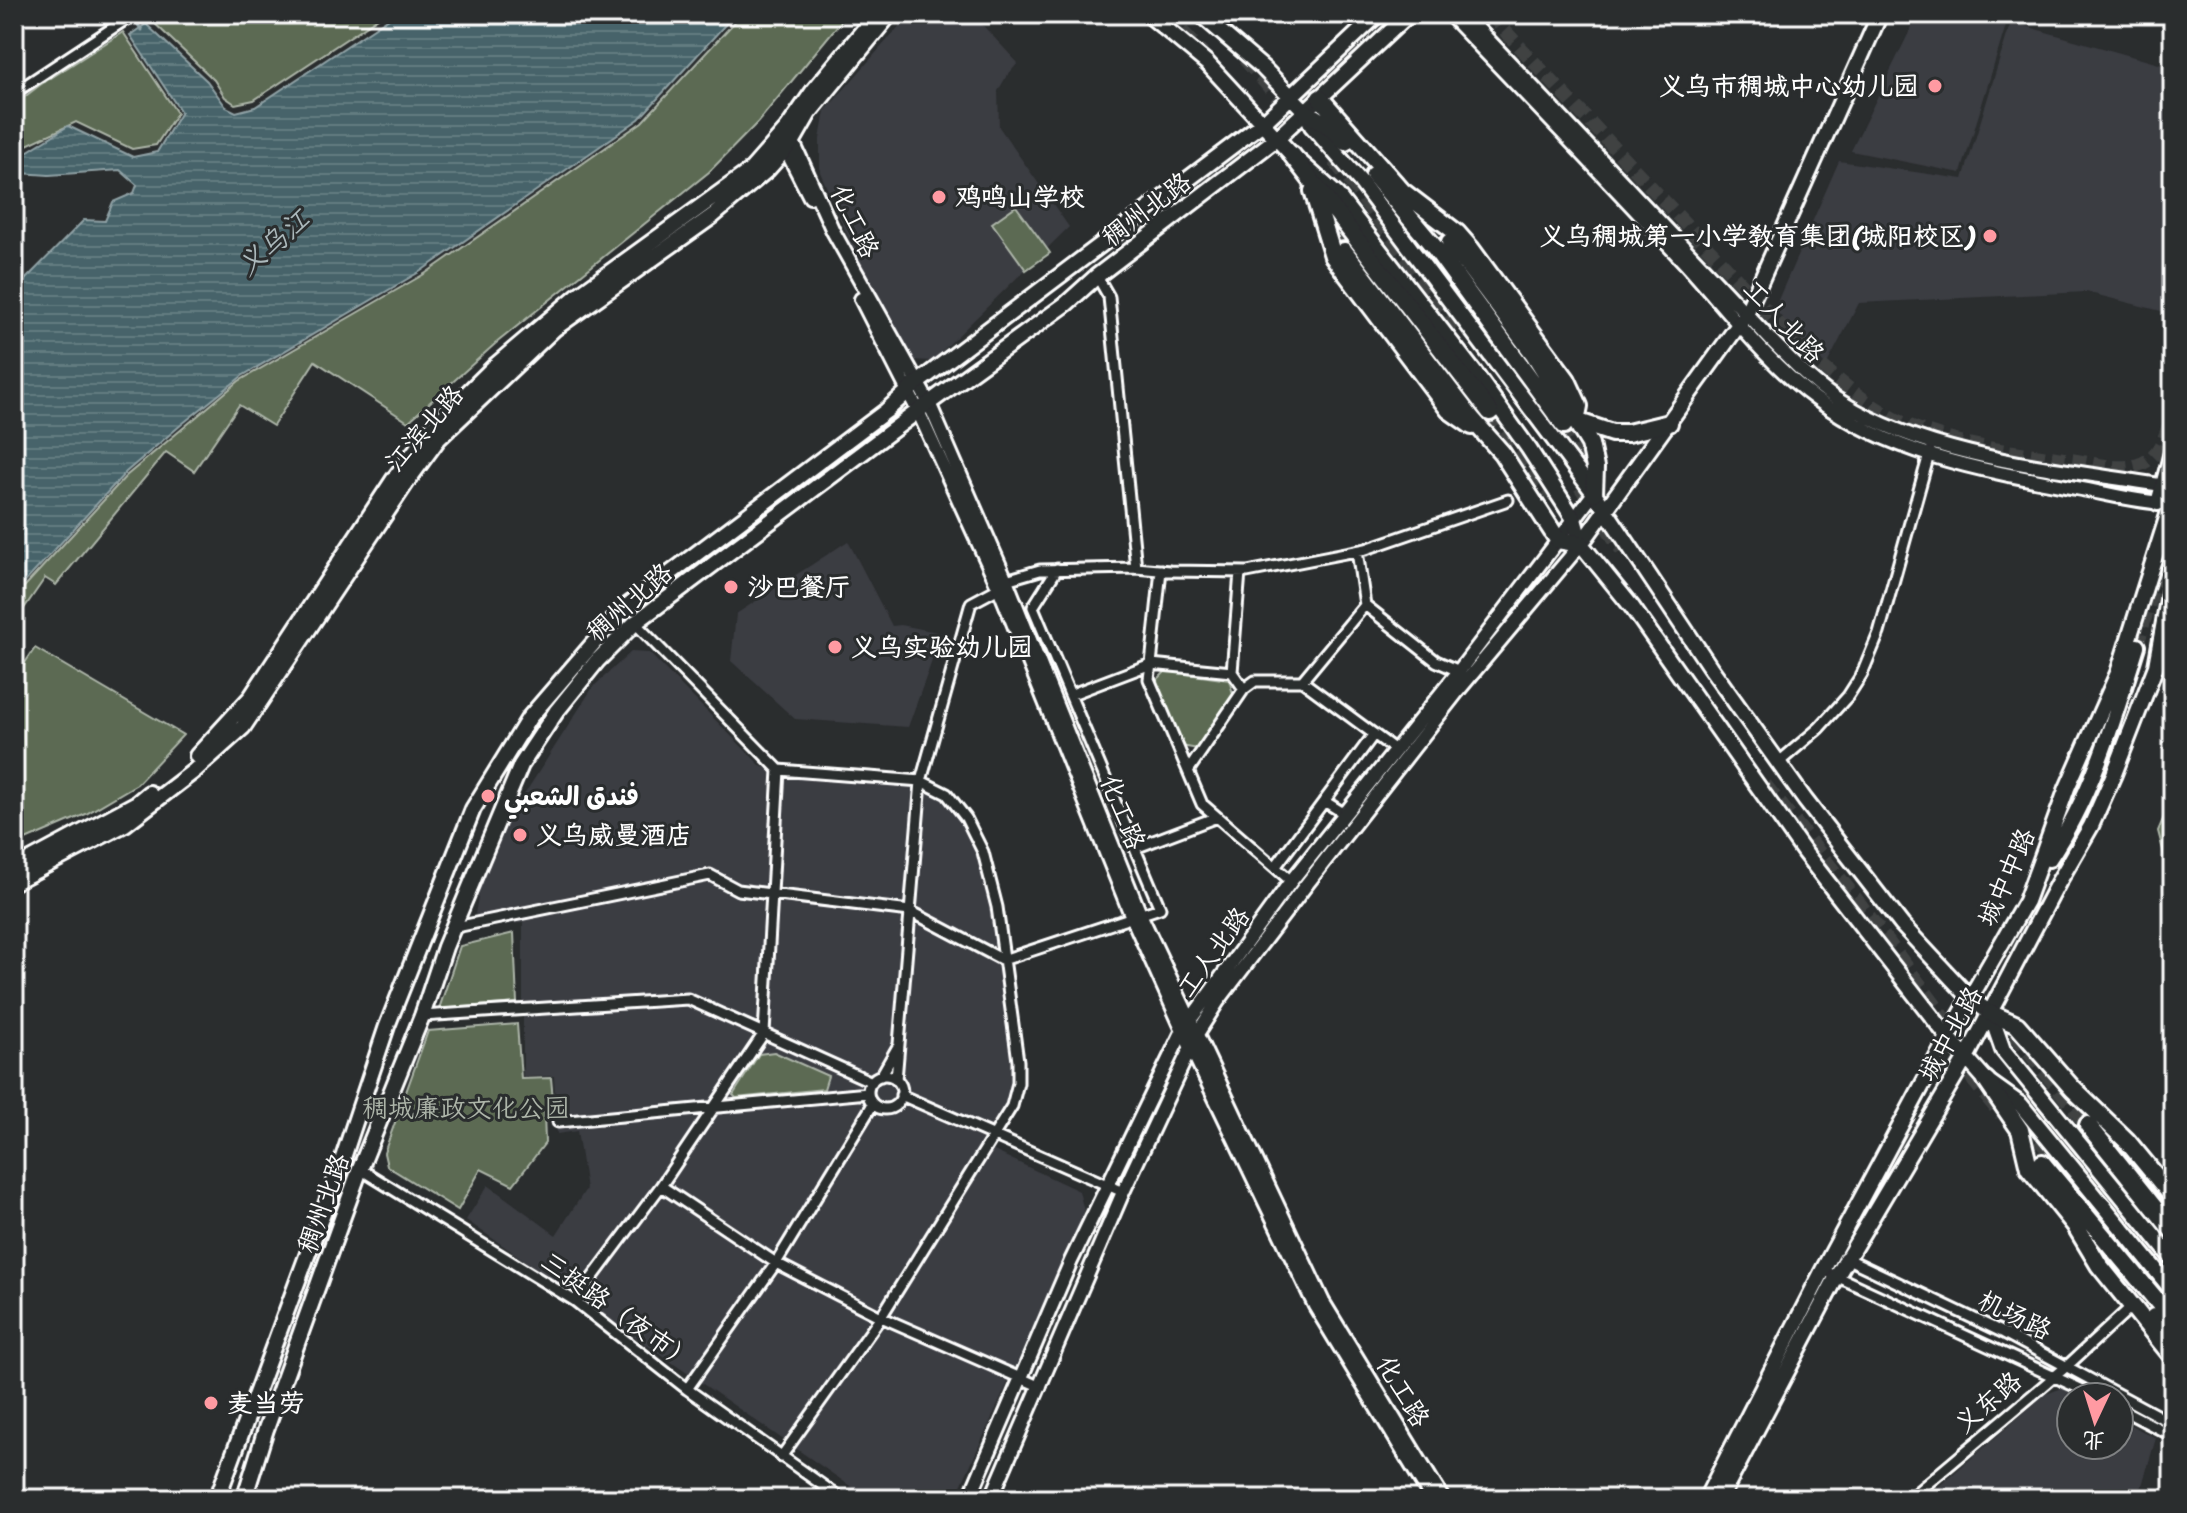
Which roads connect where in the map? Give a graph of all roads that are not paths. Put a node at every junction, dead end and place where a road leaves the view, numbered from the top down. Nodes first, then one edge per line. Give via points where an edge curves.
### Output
1 (877, 14) edge
2 (890, 14) edge
3 (1148, 14) edge
4 (1200, 14) edge
5 (1378, 14) edge
6 (1409, 14) edge
7 (1449, 14) edge
8 (1464, 14) edge
9 (1880, 14) edge
10 (130, 17) edge
11 (14, 93) edge
12 (1290, 98) junction
13 (1320, 98) junction
14 (1306, 112) junction
15 (1264, 122) junction
16 (786, 139) junction
17 (1276, 139) junction
18 (1292, 155) junction
19 (1307, 175) junction
20 (1450, 242) tunnel mouth
21 (1344, 251) tunnel mouth
22 (1097, 276) junction
23 (1743, 318) junction
24 (912, 388) junction
25 (923, 407) junction
26 (1490, 412) tunnel mouth
27 (1570, 423) junction
28 (1669, 423) junction
29 (1483, 432) junction
30 (1930, 448) junction
31 (2173, 449) edge
32 (2168, 486) edge
33 (1594, 493) junction
34 (1508, 500) dead end
35 (2169, 502) edge
36 (1606, 511) junction
37 (1574, 519) junction
38 (1558, 540) junction
39 (1581, 544) junction
40 (1357, 551) junction
41 (1136, 568) junction
42 (1057, 569) junction
43 (1161, 570) junction
44 (1240, 572) junction
45 (2173, 572) edge
46 (1002, 584) junction
47 (1365, 605) junction
48 (635, 623) junction
49 (1151, 664) junction
50 (1459, 671) junction
51 (1232, 672) junction
52 (1302, 681) junction
53 (1244, 689) junction
54 (1072, 694) junction
55 (1374, 734) junction
56 (1394, 749) junction
57 (1778, 763) junction
58 (779, 770) junction
59 (1188, 771) junction
60 (921, 781) junction
61 (1324, 801) junction
62 (1345, 814) junction
63 (1217, 817) junction
64 (1135, 848) junction
65 (1276, 866) junction
66 (14, 869) edge
67 (2060, 880) junction
68 (1291, 881) junction
69 (14, 882) edge
70 (2034, 882) junction
71 (772, 895) junction
72 (910, 911) junction
73 (1136, 916) junction
74 (456, 927) junction
75 (1003, 960) junction
76 (1971, 999) junction
77 (1990, 1013) junction
78 (422, 1016) junction
79 (1186, 1026) junction
80 (764, 1033) junction
81 (1197, 1034) junction
82 (1948, 1037) junction
83 (898, 1045) junction
84 (1191, 1048) junction
85 (1966, 1058) junction
86 (876, 1079) junction
87 (896, 1080) junction
88 (1986, 1080) junction
89 (2073, 1089) junction
90 (868, 1093) junction
91 (901, 1095) junction
92 (873, 1104) junction
93 (713, 1108) junction
94 (558, 1122) dead end
95 (2088, 1125) tunnel mouth
96 (994, 1135) junction
97 (2042, 1163) tunnel mouth
98 (360, 1169) junction
99 (1106, 1185) junction
100 (661, 1186) junction
101 (1123, 1192) junction
102 (2173, 1197) edge
103 (2173, 1213) edge
104 (2075, 1225) junction
105 (2173, 1231) edge
106 (1833, 1252) junction
107 (1849, 1259) junction
108 (2173, 1259) edge
109 (776, 1263) junction
110 (1830, 1273) junction
111 (2173, 1291) edge
112 (575, 1301) junction
113 (2132, 1306) junction
114 (881, 1317) junction
115 (2173, 1320) edge
116 (2173, 1337) edge
117 (2173, 1357) edge
118 (2067, 1366) junction
119 (2054, 1375) junction
120 (1021, 1379) junction
121 (2066, 1381) edge
122 (1041, 1387) junction
123 (687, 1389) junction
124 (2135, 1416) edge
125 (2173, 1424) edge
126 (2173, 1436) edge
127 (781, 1457) junction
128 (217, 1499) edge
129 (244, 1499) edge
130 (842, 1499) edge
131 (969, 1499) edge
132 (991, 1499) edge
133 (1432, 1499) edge
134 (1443, 1499) edge
135 (1706, 1499) edge
136 (1720, 1499) edge
137 (1909, 1499) edge

1 - 16 main road, 江滨北路 via 814,90
2 - 16 main road, 江滨北路
3 - 15 main road via 1207,63
4 - 12 main road
5 - 12 main road, 稠州北路
6 - 13 main road, 稠州北路
7 - 23 street
8 - 23 street, 工人北路
9 - 23 main road
10 - 11 street
12 - 14 main road
12 - 15 main road, 稠州北路
13 - 14 main road, 稠州北路
13 - 27 highway via 1402,191 1471,249 1567,380 1579,406
14 - 17 main road, 稠州北路
14 - 27 highway via 1333,129 1435,248
14 - 33 main road
15 - 17 main road
15 - 24 main road, 稠州北路
16 - 24 street, 化工路
16 - 66 main road, 江滨北路 via 577,296 434,426 251,697 201,753 137,803
16 - 69 main road, 江滨北路 via 767,170 714,215 555,328 438,439 243,727 125,824
17 - 18 main road
17 - 22 main road, 稠州北路
18 - 19 highway
18 - 37 main road via 1337,195 1474,372
19 - 26 highway
19 - 29 highway via 1333,256 1449,410
20 - 27 highway via 1534,354
21 - 29 highway
22 - 25 main road, 稠州北路
22 - 41 street via 1109,297
23 - 28 main road
23 - 30 street, 工人北路 via 1844,404
24 - 25 street, 化工路
24 - 128 main road, 稠州北路 via 623,609 529,718 473,809 387,1026
25 - 46 street, 化工路
25 - 48 main road, 稠州北路
27 - 28 highway via 1628,433
27 - 33 highway via 1590,444
28 - 36 main road
29 - 38 highway
30 - 32 street, 工人北路
30 - 35 street via 2031,479
30 - 57 street via 1879,633 1862,674 1819,728
31 - 32 main road, 城中中路
32 - 35 main road, 城中中路
33 - 36 main road
33 - 37 street, 工人北路
34 - 40 street
35 - 70 main road, 城中中路 via 2118,673 2067,788
36 - 39 main road
36 - 57 main road
37 - 38 street, 工人北路
37 - 39 main road
38 - 39 highway
38 - 50 street, 工人北路
39 - 81 street, 工人北路 via 1438,716
39 - 82 main road via 1632,607 1804,852
40 - 44 street
40 - 47 street
41 - 42 street
41 - 43 street
42 - 46 street
42 - 54 street via 1033,607
43 - 44 street
43 - 49 street
44 - 51 street
45 - 67 main road, 城中北路 via 2156,666 2103,800
46 - 60 street via 971,603
46 - 73 street, 化工路
47 - 50 street via 1436,661
47 - 52 street
48 - 58 street
48 - 74 main road, 稠州北路 via 572,692 521,765
49 - 51 street
49 - 54 street
49 - 59 street via 1149,679
50 - 56 street, 工人北路
51 - 53 street
52 - 53 street via 1255,681
52 - 55 street
53 - 59 street
54 - 64 street
55 - 56 street
55 - 61 street
56 - 62 street, 工人北路
57 - 76 main road via 1902,925
58 - 60 street
58 - 71 street
59 - 63 street via 1202,804
60 - 72 street
60 - 75 street via 947,794 983,852
61 - 62 street
61 - 65 street
62 - 68 street, 工人北路
63 - 64 street
63 - 65 street
64 - 73 street via 1160,908
65 - 68 street
67 - 70 main road via 2107,762 2140,647 2097,767 2061,842
67 - 77 main road, 城中北路
68 - 79 street, 工人北路
70 - 76 main road, 城中中路
71 - 72 street
71 - 74 street via 738,890 710,875
71 - 80 street
72 - 75 street
72 - 83 street
73 - 75 street
73 - 79 street, 化工路
74 - 78 main road, 稠州北路
75 - 96 street via 1018,1083 1012,1106
76 - 77 main road
76 - 82 main road, 城中中路
77 - 85 main road, 城中北路
77 - 89 highway via 2017,1025
77 - 108 main road via 2003,1050
78 - 80 street via 688,999
78 - 98 main road, 稠州北路
79 - 81 street, 化工路
79 - 84 street, 化工路
79 - 99 street, 工人北路
80 - 86 street
80 - 93 street
81 - 84 street, 工人北路
81 - 134 street, 化工路 via 1323,1302
82 - 85 main road
82 - 106 main road, 城中中路
83 - 86 street
83 - 87 street
84 - 101 street, 工人北路
84 - 133 street, 化工路 via 1315,1306
85 - 88 main road
85 - 107 main road, 城中北路
86 - 87 street
86 - 90 street
87 - 91 street
88 - 104 highway via 2020,1130 2029,1168
88 - 111 main road via 2021,1105
89 - 102 highway via 2127,1141
89 - 103 highway
90 - 92 street
90 - 93 street
91 - 92 street via 887,1109
91 - 96 street
92 - 109 street
93 - 94 street
93 - 100 street
95 - 105 highway
96 - 99 street
96 - 114 street
97 - 115 highway
98 - 112 street, 三挺路（夜市）
98 - 129 main road, 稠州北路
99 - 101 street
99 - 120 street, 工人北路
100 - 109 street
100 - 112 street
101 - 122 street, 工人北路
104 - 113 highway
104 - 116 highway
106 - 107 street, 机场路
106 - 110 main road, 城中北路
107 - 110 main road, 城中北路
107 - 118 street, 机场路
109 - 114 street
109 - 123 street
110 - 119 street, 机场路
110 - 135 main road, 城中北路
110 - 136 main road, 城中北路
112 - 123 street, 三挺路（夜市）
113 - 117 highway
113 - 118 street, 义东路
114 - 120 street
114 - 127 street
118 - 119 street, 义东路
118 - 125 street, 机场路
119 - 121 street, 机场路
119 - 137 street, 义东路
120 - 122 street
120 - 131 street, 工人北路
122 - 132 street, 工人北路
123 - 127 street, 三挺路（夜市）
124 - 126 street
127 - 130 street, 三挺路（夜市）

